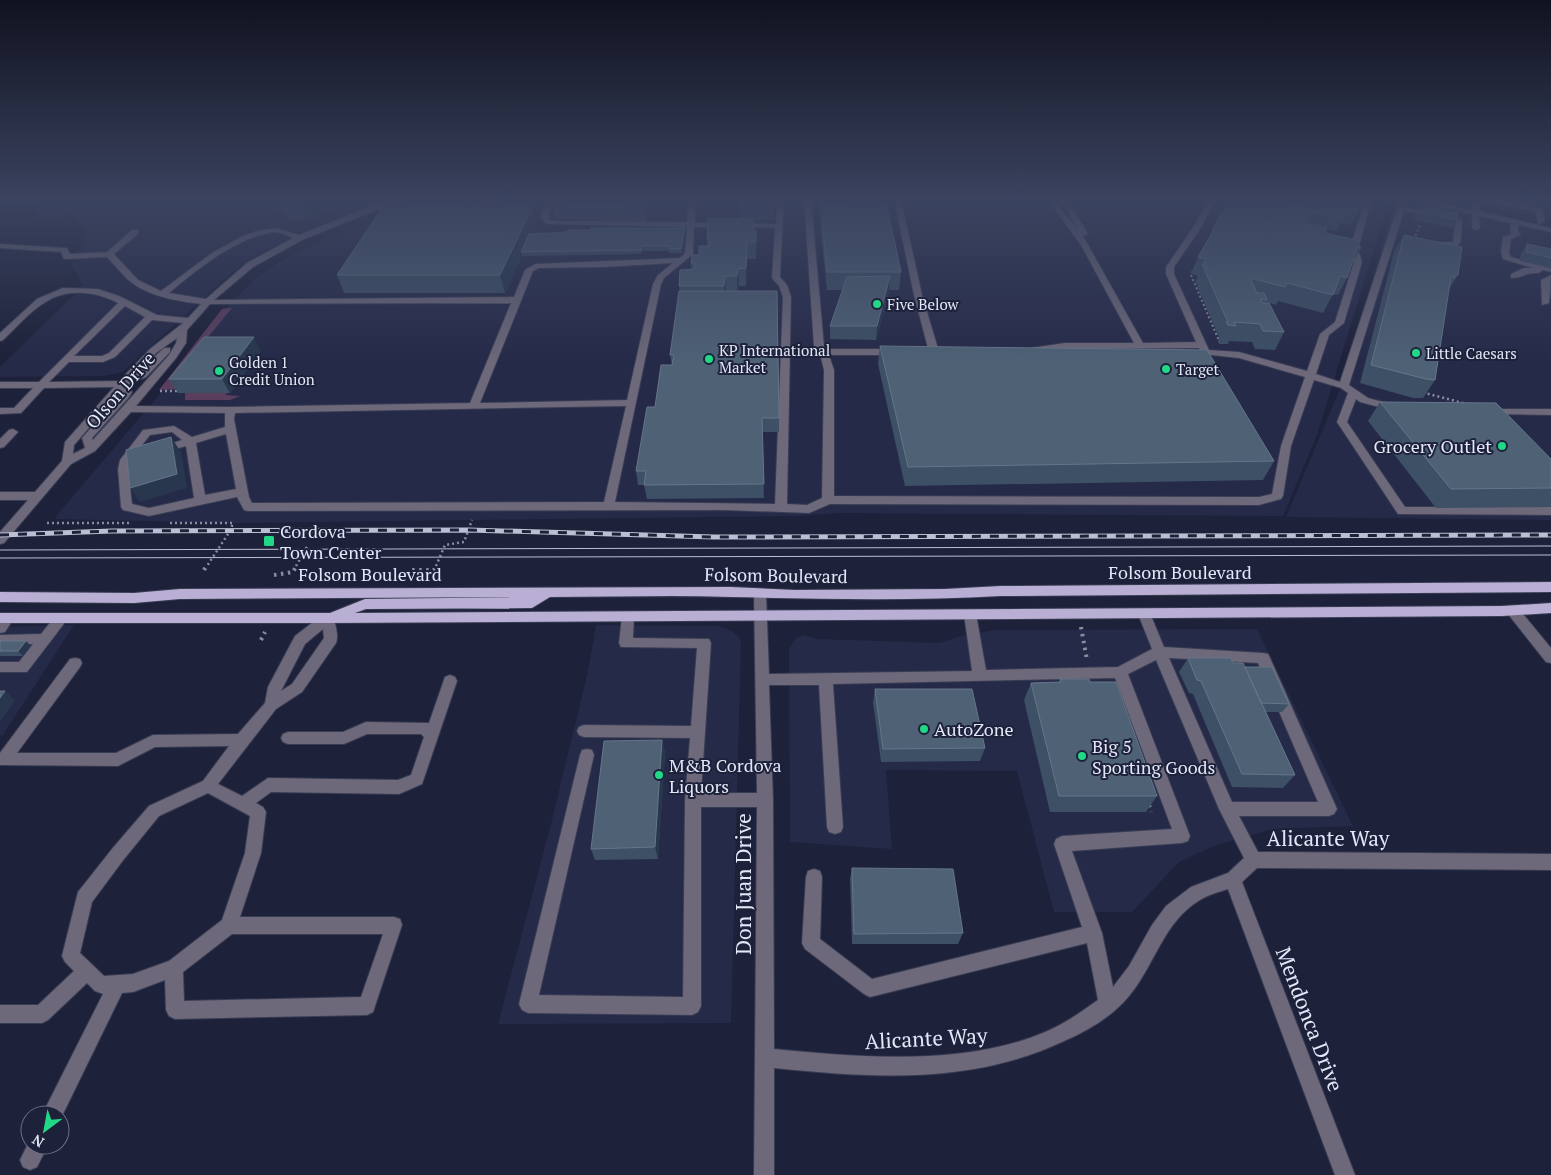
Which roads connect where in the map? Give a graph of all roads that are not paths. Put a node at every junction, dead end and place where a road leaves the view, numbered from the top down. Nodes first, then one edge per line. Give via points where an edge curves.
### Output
1 (66, 254) edge
2 (109, 254) joint
3 (220, 254) edge
4 (270, 254) edge
5 (689, 254) edge
6 (777, 254) edge
7 (811, 254) edge
8 (909, 254) edge
9 (1090, 254) edge
10 (1179, 254) edge
11 (1355, 254) edge
12 (1390, 254) edge
13 (1506, 254) edge
14 (682, 260) junction
15 (1551, 270) edge
16 (1551, 274) edge
17 (1514, 276) dead end
18 (1551, 278) edge
19 (162, 294) junction
20 (515, 300) junction
21 (124, 302) junction
22 (208, 302) junction
23 (1545, 303) dead end
24 (151, 316) junction
25 (187, 325) junction
26 (0, 338) edge
27 (181, 343) junction
28 (1139, 344) junction
29 (1025, 351) edge
30 (823, 352) junction
31 (908, 352) edge
32 (934, 352) edge
33 (1205, 352) junction
34 (66, 359) junction
35 (1311, 375) junction
36 (42, 384) junction
37 (122, 384) junction
38 (0, 385) edge
39 (1349, 389) junction
40 (631, 403) junction
41 (474, 406) junction
42 (128, 409) junction
43 (231, 410) junction
44 (1404, 410) edge
45 (0, 411) edge
46 (1551, 412) edge
47 (1498, 423) edge
48 (231, 429) junction
49 (13, 432) dead end
50 (191, 442) junction
51 (0, 445) edge
52 (91, 449) junction
53 (125, 460) junction
54 (67, 462) junction
55 (242, 492) junction
56 (0, 496) edge
57 (38, 496) junction
58 (200, 500) junction
59 (828, 500) junction
60 (609, 506) junction
61 (781, 508) junction
62 (1551, 511) edge
63 (0, 540) edge
64 (1551, 588) edge
65 (549, 592) junction
66 (760, 594) junction
67 (0, 597) edge
68 (1551, 608) edge
69 (1513, 610) junction
70 (970, 614) junction
71 (1144, 614) junction
72 (628, 616) junction
73 (762, 616) junction
74 (61, 618) junction
75 (327, 618) junction
76 (3, 622) edge
77 (45, 639) junction
78 (0, 640) edge
79 (1159, 652) junction
80 (1551, 658) edge
81 (75, 663) dead end
82 (0, 668) edge
83 (1120, 672) junction
84 (980, 676) junction
85 (826, 679) junction
86 (450, 680) dead end
87 (762, 680) junction
88 (271, 705) junction
89 (584, 731) dead end
90 (699, 732) junction
91 (432, 736) junction
92 (288, 738) dead end
93 (242, 740) junction
94 (587, 755) dead end
95 (2, 759) edge
96 (208, 786) junction
97 (693, 800) junction
98 (765, 800) junction
99 (244, 804) junction
100 (1227, 810) junction
101 (836, 826) dead end
102 (1253, 860) junction
103 (1550, 863) edge
104 (814, 877) dead end
105 (1233, 879) junction
106 (229, 926) junction
107 (1093, 933) junction
108 (174, 968) junction
109 (86, 972) junction
110 (117, 984) junction
111 (1108, 1003) junction
112 (0, 1014) edge
113 (765, 1058) junction
114 (57, 1105) edge
115 (764, 1175) edge
116 (1345, 1175) edge

1 - 2 street via 67,257
2 - 19 street via 138,284
3 - 19 street
4 - 22 street, Olson Drive via 250,265
5 - 14 street
6 - 61 street via 776,278 788,297
7 - 30 street via 819,346
8 - 32 street
9 - 28 street
10 - 33 street via 1170,267 1170,274
11 - 35 street via 1358,262 1339,323 1325,334
12 - 39 street
13 - 15 street via 1507,259
14 - 20 street via 538,266 529,270
14 - 40 street via 657,284
16 - 17 street via 1534,270
18 - 23 street via 1545,280
19 - 22 street
20 - 22 street
20 - 41 street
21 - 24 street
21 - 26 street via 98,292 63,291 40,301
21 - 34 street
22 - 25 street, Olson Drive
24 - 25 street
24 - 34 street via 112,356
25 - 27 street, Olson Drive
25 - 37 street, Olson Drive via 153,351
27 - 37 street via 168,350 143,376
27 - 42 street, Olson Drive
28 - 29 street via 1065,346
28 - 33 street
30 - 31 street
30 - 59 street via 829,370
33 - 35 street via 1239,355
34 - 36 street
35 - 39 street
35 - 59 street via 1277,474 1277,496 1259,501
36 - 37 street
36 - 38 street
36 - 45 street via 17,411
37 - 52 street via 126,392 124,397 88,438
37 - 54 street, Olson Drive via 69,444
39 - 44 street via 1364,400
39 - 62 street via 1342,422 1402,511
40 - 41 street
40 - 60 street
41 - 43 street
42 - 43 street
42 - 52 street, Olson Drive
43 - 48 street
46 - 47 street via 1482,412
48 - 50 street
48 - 55 street
49 - 51 street
50 - 53 street
50 - 53 street via 174,429 146,432
50 - 58 street
52 - 54 street, Olson Drive
53 - 58 street via 127,507 148,512
54 - 57 street, Olson Drive
55 - 58 street
55 - 60 street via 248,508
56 - 57 street
57 - 63 street, Olson Drive
59 - 61 street via 809,509
60 - 61 street
64 - 66 main road, Folsom Boulevard
65 - 66 main road, Folsom Boulevard
65 - 67 main road, Folsom Boulevard
65 - 75 main road via 532,603 365,604
66 - 73 street, Don Juan Drive
68 - 69 main road
69 - 71 main road
69 - 80 street
70 - 71 main road
70 - 73 main road
70 - 84 street
71 - 79 street
72 - 73 main road
72 - 75 main road
72 - 90 street via 626,642 704,643
73 - 87 street, Don Juan Drive
74 - 75 main road
74 - 76 main road
74 - 77 street
75 - 88 street via 300,640 275,687
75 - 88 street via 331,639 297,688
77 - 78 street
77 - 82 street via 22,668
79 - 83 street
79 - 100 street
79 - 100 street via 1262,658 1329,809
81 - 95 street
83 - 84 street
83 - 107 street via 1182,836 1062,844
84 - 85 street
85 - 87 street
85 - 101 street
86 - 91 street
87 - 98 street, Don Juan Drive
88 - 93 street
89 - 90 street
90 - 97 street
91 - 92 street via 425,728 366,728 344,738
91 - 99 street via 417,779 398,787 268,785
93 - 95 street via 153,741 118,760
93 - 96 street
94 - 97 street via 528,1004 692,1006
96 - 99 street
96 - 109 street via 154,811 84,898 71,956
97 - 98 street
98 - 113 street, Don Juan Drive
99 - 106 street via 258,812 253,853
100 - 102 street
102 - 103 street, Alicante Way
102 - 105 street, Alicante Way
104 - 107 street via 811,943 870,988
105 - 111 street, Alicante Way via 1202,889 1188,898 1165,921 1138,969
105 - 116 street, Mendonca Drive
106 - 108 street
106 - 108 street via 394,925 367,1006 175,1010
107 - 111 street
108 - 110 street via 133,983
109 - 110 street via 101,985
109 - 112 street via 42,1014
110 - 114 street
111 - 113 street, Alicante Way via 1064,1034 1022,1051 975,1062 848,1065
113 - 115 street, Don Juan Drive

